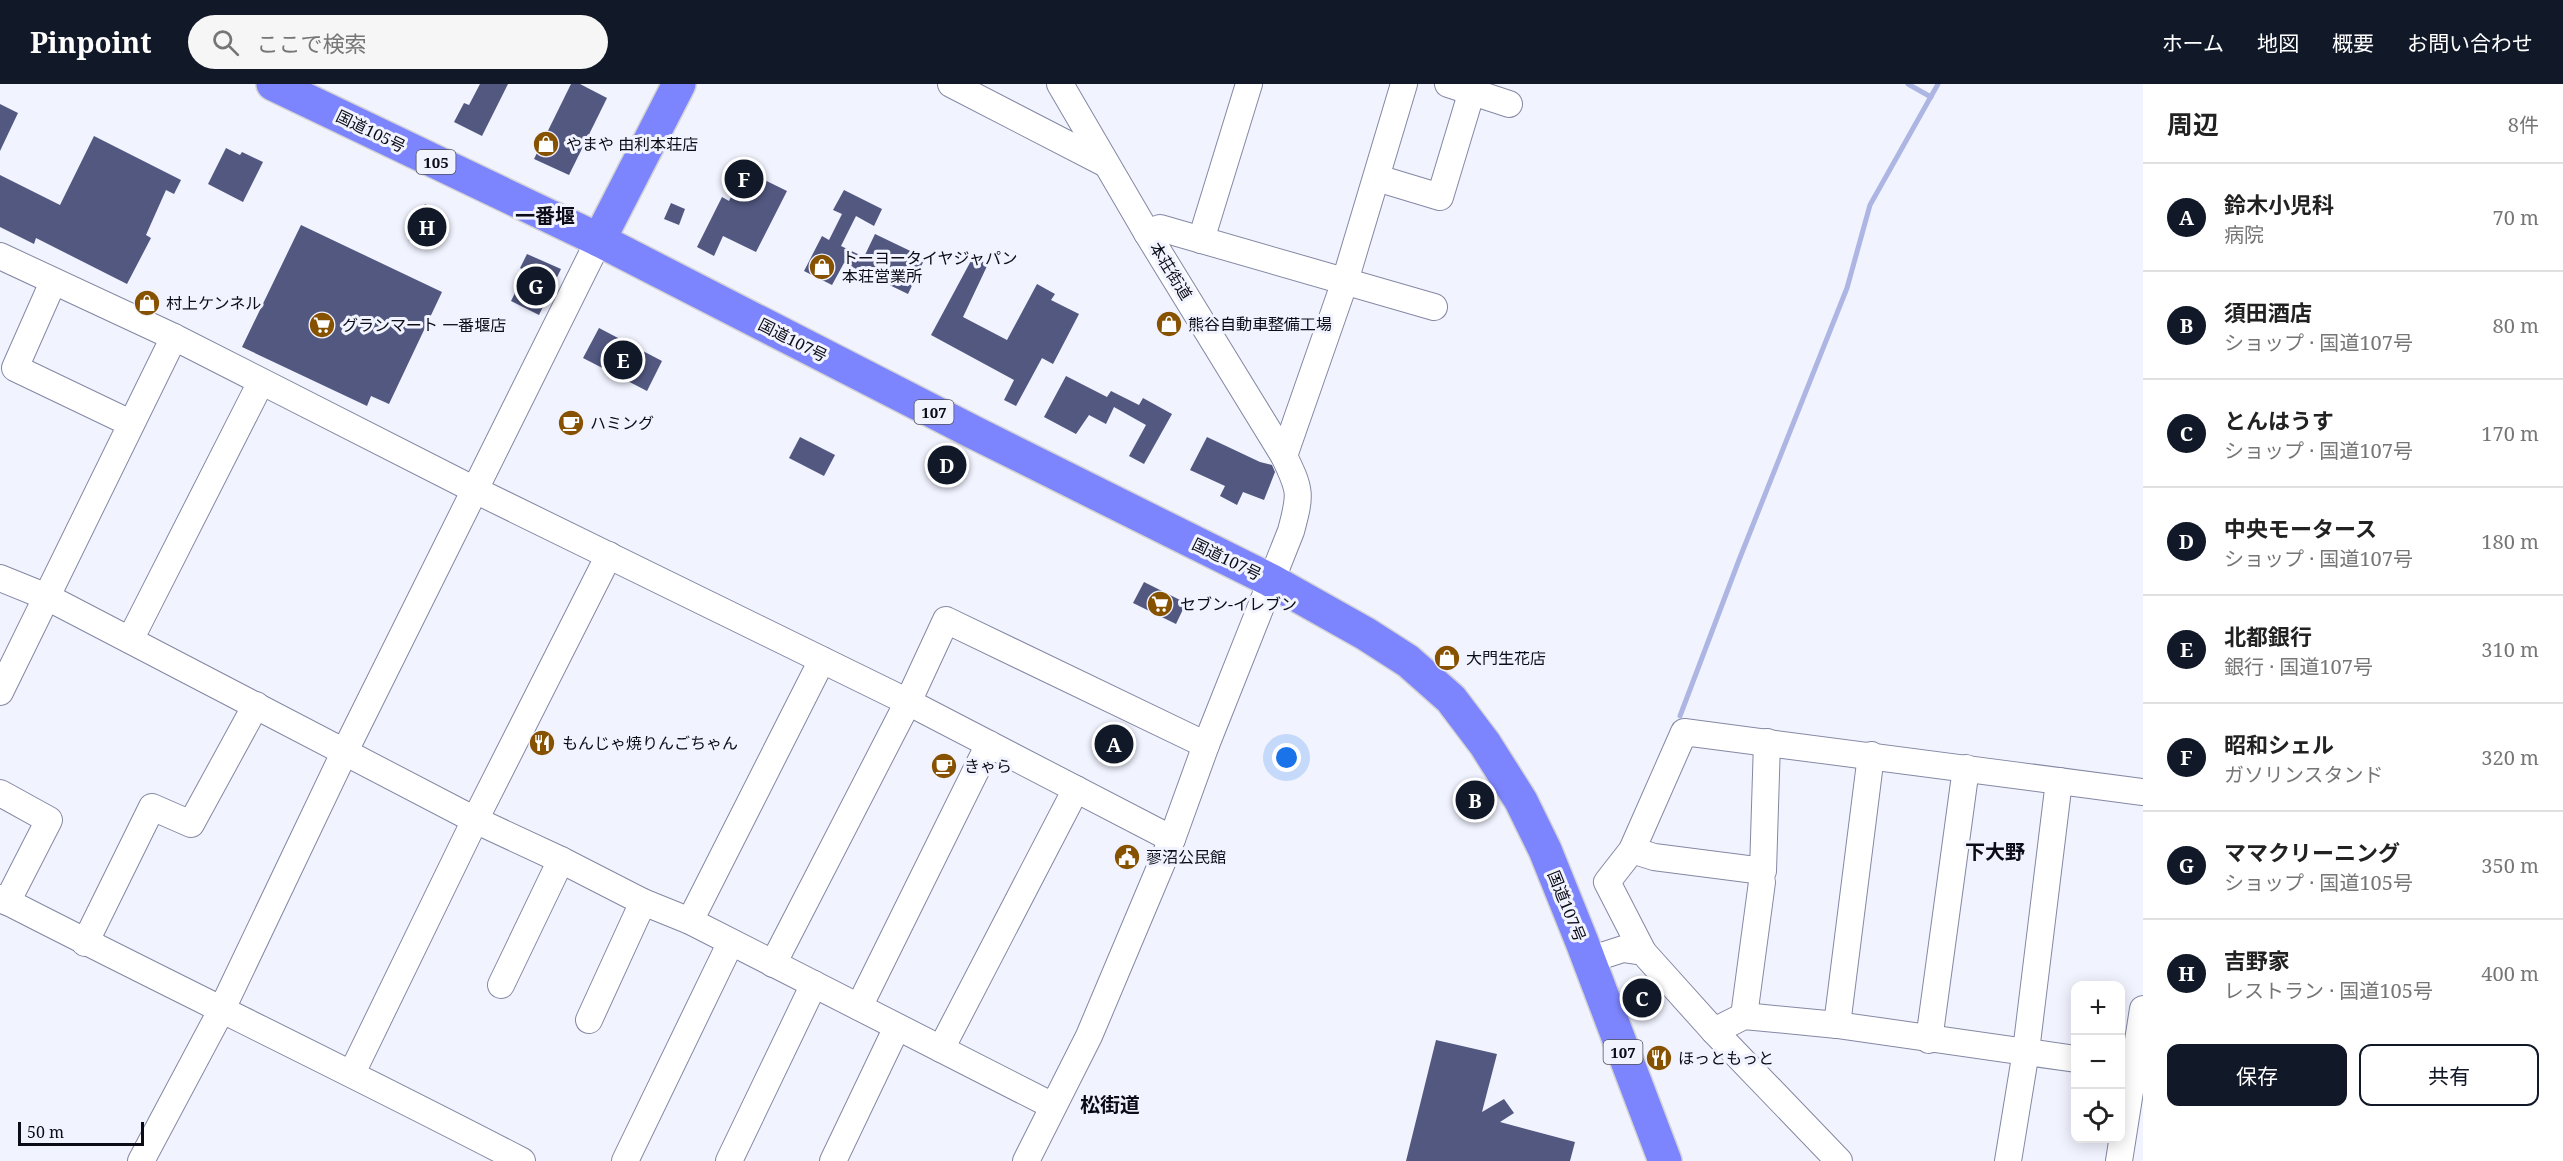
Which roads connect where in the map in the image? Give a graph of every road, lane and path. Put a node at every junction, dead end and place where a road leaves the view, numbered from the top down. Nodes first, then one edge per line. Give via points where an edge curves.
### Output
1 (273, 84) edge
2 (679, 84) edge
3 (951, 84) edge
4 (1060, 84) edge
5 (1249, 84) edge
6 (1404, 84) edge
7 (1448, 84) edge
8 (1473, 88) edge
9 (1509, 104) dead end
10 (1106, 164) junction
11 (1377, 178) junction
12 (1147, 233) junction
13 (599, 240) junction
14 (1201, 240) junction
15 (0, 256) edge
16 (1345, 281) junction
17 (52, 282) junction
18 (1434, 307) dead end
19 (174, 337) junction
20 (261, 382) junction
21 (130, 423) junction
22 (1284, 456) junction
23 (475, 490) junction
24 (609, 555) junction
25 (0, 578) edge
26 (1270, 580) junction
27 (47, 597) junction
28 (130, 640) junction
29 (822, 660) junction
30 (0, 692) edge
31 (908, 702) junction
32 (256, 705) junction
33 (1767, 742) junction
34 (989, 744) junction
35 (1206, 745) junction
36 (345, 751) junction
37 (1871, 755) junction
38 (1966, 768) junction
39 (2059, 780) junction
40 (1076, 789) junction
41 (2143, 792) edge
42 (0, 793) edge
43 (475, 820) junction
44 (1172, 839) junction
45 (1632, 850) junction
46 (561, 860) junction
47 (1762, 882) dead end
48 (4, 900) edge
49 (643, 902) junction
50 (690, 921) junction
51 (85, 943) junction
52 (730, 944) junction
53 (1643, 952) junction
54 (1589, 960) junction
55 (773, 964) junction
56 (814, 984) junction
57 (501, 985) dead end
58 (859, 1007) junction
59 (222, 1009) junction
60 (2143, 1009) edge
61 (1744, 1016) junction
62 (589, 1020) dead end
63 (1837, 1025) junction
64 (897, 1027) junction
65 (1714, 1031) junction
66 (1929, 1040) junction
67 (941, 1049) junction
68 (2026, 1051) junction
69 (2071, 1058) edge
70 (2128, 1069) edge
71 (352, 1073) junction
72 (1053, 1107) junction
73 (141, 1161) edge
74 (522, 1161) edge
75 (625, 1161) edge
76 (729, 1161) edge
77 (833, 1161) edge
78 (1026, 1161) edge
79 (1665, 1161) edge
80 (1839, 1161) edge
81 (2008, 1161) edge
82 (2120, 1161) edge

1 - 13 highway, 国道105号 / 105
2 - 13 highway
3 - 10 street
4 - 10 street, 本荘街道
5 - 14 street
6 - 11 street
7 - 8 street
8 - 9 street
8 - 11 street via 1440,197
10 - 12 street, 本荘街道
11 - 16 street
12 - 14 street via 1160,228
12 - 22 street, 本荘街道
13 - 23 street
13 - 26 highway, 国道107号 / 107
14 - 16 street
15 - 17 street
16 - 18 street
16 - 22 street
17 - 19 street
17 - 21 street via 15,368
19 - 20 street
19 - 21 street
20 - 23 street
20 - 28 street
21 - 27 street
22 - 26 street, 本荘街道 via 1300,499
23 - 24 street
23 - 36 street
24 - 29 street
24 - 43 street
25 - 27 street
26 - 35 street, 本荘街道
26 - 54 highway, 国道107号 / 107 via 1408,661 1451,699 1521,801
27 - 28 street
27 - 30 street
28 - 32 street
29 - 31 street
29 - 50 street
31 - 34 street
31 - 35 street via 946,620
31 - 55 street
32 - 36 street
32 - 51 street via 191,824 152,807
33 - 37 street
33 - 45 street via 1684,732
33 - 45 street via 1763,871 1654,857
34 - 40 street
34 - 58 street
35 - 44 street, 本荘街道
36 - 43 street
36 - 59 street
37 - 38 street
37 - 63 street
38 - 39 street
38 - 66 street
39 - 41 street
39 - 68 street
40 - 44 street
40 - 67 street
42 - 48 street via 50,820
43 - 46 street
43 - 71 street
44 - 72 street, 本荘街道 via 1089,1036
45 - 53 street via 1607,882
46 - 49 street
46 - 57 street
47 - 61 street
48 - 51 street
49 - 50 street
49 - 62 street
50 - 52 street
51 - 59 street
52 - 55 street
52 - 75 street
53 - 54 street via 1623,949
53 - 65 street
54 - 79 highway, 国道107号 / 107
55 - 56 street
56 - 58 street
56 - 76 street
58 - 64 street
59 - 71 street
59 - 73 street
60 - 70 street
61 - 63 street
61 - 65 street
63 - 66 street
64 - 67 street
64 - 77 street
65 - 80 street
66 - 68 street
67 - 72 street
68 - 69 street
68 - 81 street
70 - 82 street
71 - 74 street
72 - 78 street, 本荘街道

